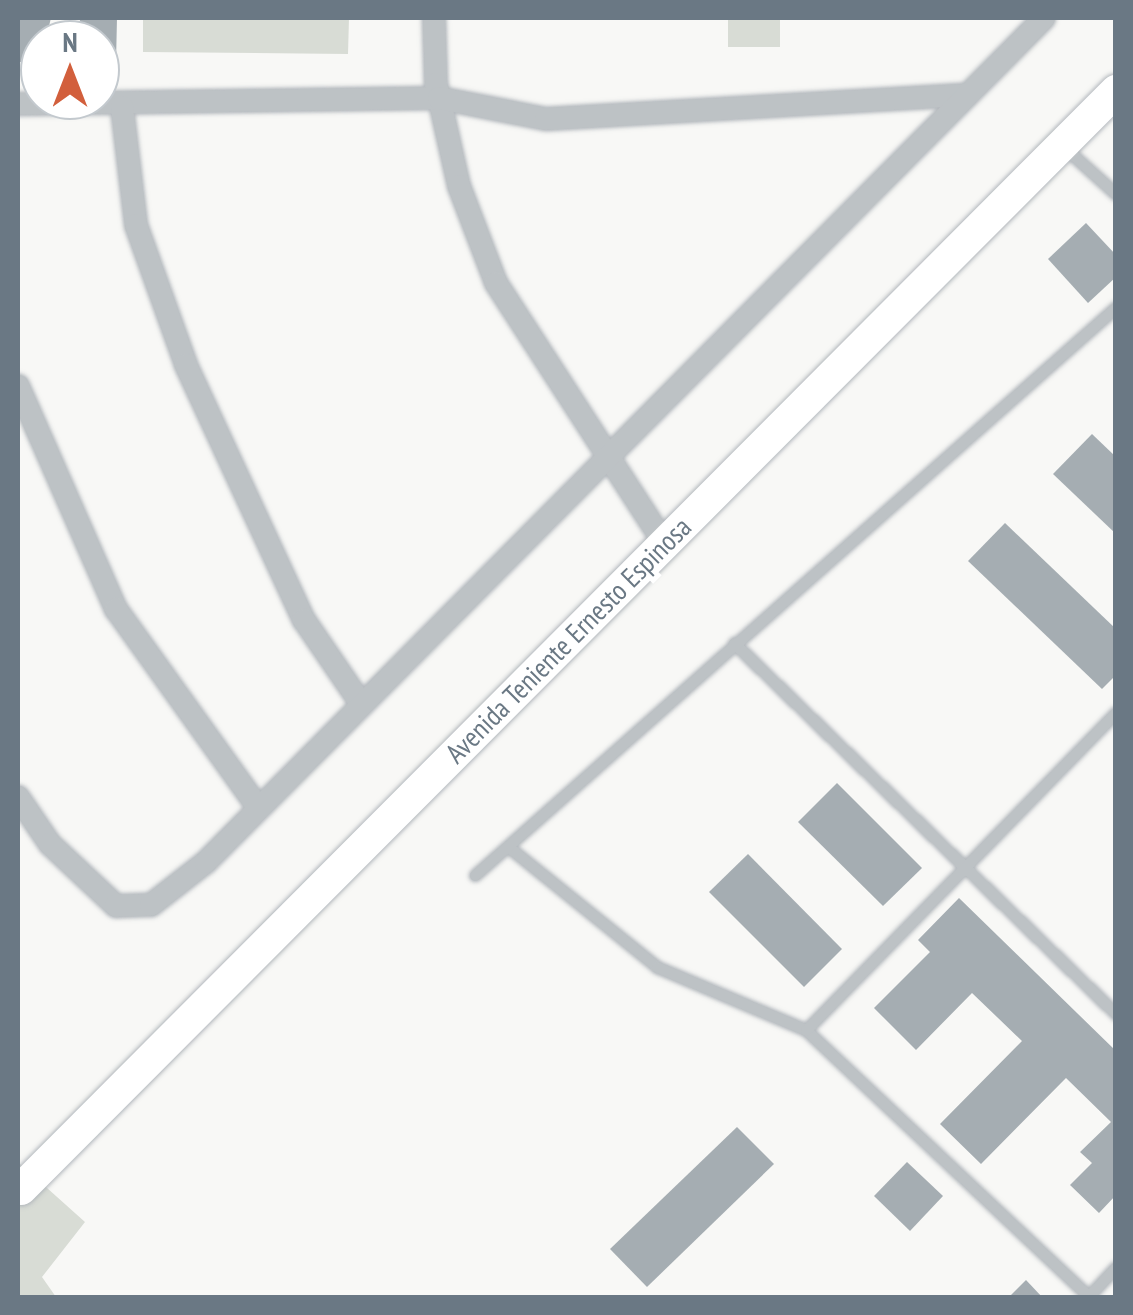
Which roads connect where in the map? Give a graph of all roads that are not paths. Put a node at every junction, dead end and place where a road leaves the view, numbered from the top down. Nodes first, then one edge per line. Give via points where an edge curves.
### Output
1 (434, 18) edge
2 (1044, 18) edge
3 (1116, 91) edge
4 (967, 95) junction
5 (439, 98) junction
6 (18, 104) edge
7 (122, 107) junction
8 (1061, 144) junction
9 (1116, 194) edge
10 (1116, 307) edge
11 (18, 386) edge
12 (611, 454) junction
13 (664, 543) junction
14 (734, 643) junction
15 (360, 702) junction
16 (1116, 712) edge
17 (18, 797) edge
18 (258, 808) junction
19 (511, 849) junction
20 (962, 862) junction
21 (475, 875) dead end
22 (1116, 1014) edge
23 (806, 1030) junction
24 (22, 1189) dead end
25 (1116, 1268) edge
26 (1088, 1297) edge

1 - 5 street
2 - 4 street
3 - 8 main road, Avenida Teniente Ernesto Espinosa
4 - 5 street via 546,119
4 - 12 street
5 - 7 street
5 - 12 street via 459,186 496,283
6 - 7 street
7 - 15 street via 136,225 186,365 304,620
8 - 9 lane
8 - 13 main road, Avenida Teniente Ernesto Espinosa
10 - 14 lane
11 - 18 street via 116,609
12 - 13 street
12 - 15 street
13 - 24 main road, Avenida Teniente Ernesto Espinosa
14 - 19 lane
14 - 20 lane
15 - 18 street
16 - 20 lane
17 - 18 street via 50,844 116,906 151,905
19 - 21 lane
19 - 23 lane via 657,967
20 - 22 lane
20 - 23 lane
23 - 26 lane
25 - 26 lane

